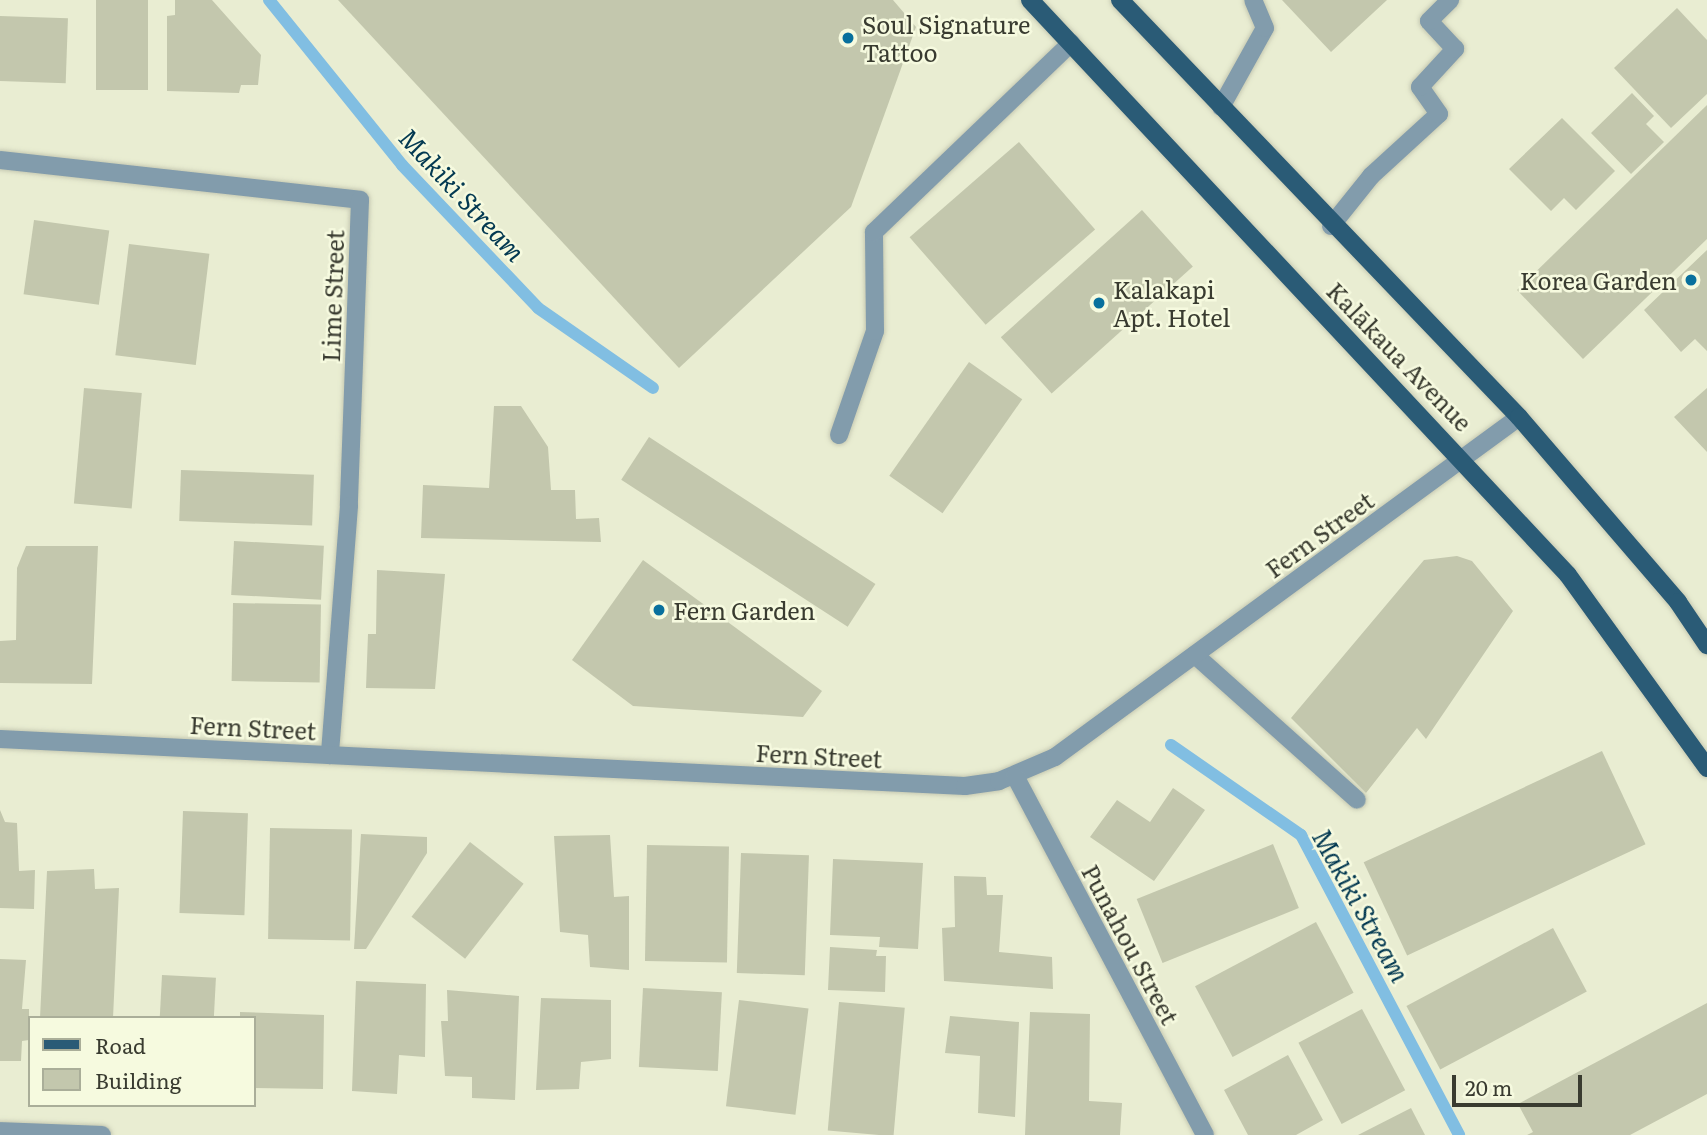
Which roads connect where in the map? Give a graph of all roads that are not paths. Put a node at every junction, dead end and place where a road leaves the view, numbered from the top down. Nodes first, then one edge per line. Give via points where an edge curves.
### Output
1 (1030, 0) edge
2 (1120, 0) edge
3 (1253, 0) edge
4 (1450, 0) edge
5 (1071, 43) junction
6 (1221, 107) junction
7 (0, 160) edge
8 (1331, 226) junction
9 (1519, 417) junction
10 (839, 435) dead end
11 (1462, 457) junction
12 (1707, 645) edge
13 (1195, 655) junction
14 (0, 739) edge
15 (330, 755) junction
16 (1707, 768) edge
17 (1014, 776) junction
18 (1357, 800) dead end
19 (0, 1130) edge
20 (102, 1135) edge
21 (1205, 1135) edge

1 - 5 main road, Kalākaua Avenue
2 - 6 main road, Kalākaua Avenue
3 - 6 street via 1265,28
4 - 8 street via 1429,21 1455,49 1420,87 1439,114 1371,176
5 - 10 street via 874,232 875,331
5 - 11 main road, Kalākaua Avenue
6 - 8 main road, Kalākaua Avenue
7 - 15 street, Lime Street via 360,200 349,506
8 - 9 main road, Kalākaua Avenue
9 - 11 street, Fern Street
9 - 12 main road, Kalākaua Avenue via 1678,603
11 - 13 street, Fern Street
11 - 16 main road, Kalākaua Avenue via 1569,575
13 - 17 street, Fern Street via 1055,757
13 - 18 street
14 - 15 street, Fern Street
15 - 17 street, Fern Street via 965,786
17 - 21 street, Punahou Street
19 - 20 street

